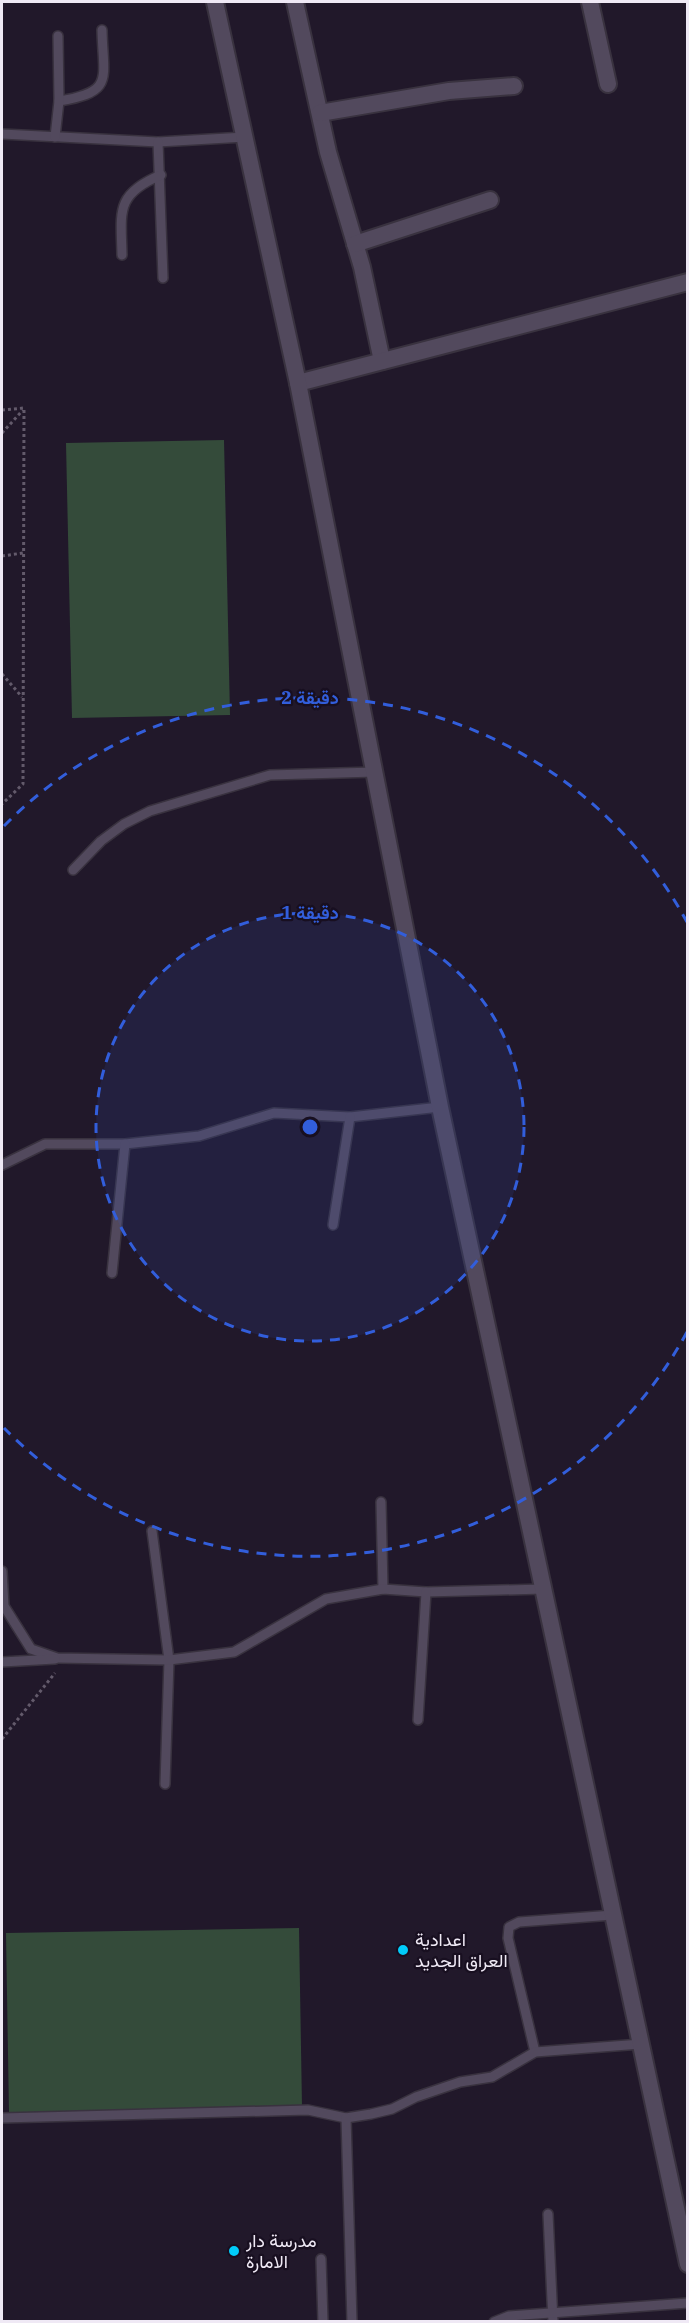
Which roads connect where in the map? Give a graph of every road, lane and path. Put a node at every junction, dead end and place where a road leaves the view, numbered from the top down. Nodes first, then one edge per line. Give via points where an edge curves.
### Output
1 (215, 2) edge
2 (295, 2) edge
3 (590, 2) edge
4 (102, 30) dead end
5 (58, 36) dead end
6 (608, 84) dead end
7 (514, 86) dead end
8 (59, 101) junction
9 (320, 113) junction
10 (2, 134) edge
11 (55, 137) junction
12 (245, 137) junction
13 (158, 142) junction
14 (161, 175) junction
15 (490, 200) dead end
16 (355, 244) junction
17 (122, 255) dead end
18 (163, 278) dead end
19 (687, 282) edge
20 (382, 361) junction
21 (298, 382) junction
22 (24, 408) junction
23 (2, 410) edge
24 (2, 433) edge
25 (24, 553) junction
26 (2, 556) edge
27 (2, 674) edge
28 (23, 698) junction
29 (375, 772) junction
30 (2, 804) edge
31 (73, 870) dead end
32 (441, 1107) junction
33 (350, 1117) junction
34 (125, 1144) junction
35 (2, 1165) edge
36 (333, 1225) dead end
37 (111, 1273) dead end
38 (381, 1502) dead end
39 (152, 1531) dead end
40 (2, 1571) edge
41 (383, 1589) junction
42 (543, 1589) junction
43 (426, 1592) junction
44 (67, 1658) junction
45 (169, 1660) junction
46 (2, 1662) edge
47 (418, 1720) dead end
48 (2, 1739) edge
49 (165, 1784) dead end
50 (613, 1915) junction
51 (641, 2044) junction
52 (535, 2052) junction
53 (2, 2118) edge
54 (346, 2118) junction
55 (548, 2214) dead end
56 (321, 2259) dead end
57 (687, 2265) edge
58 (687, 2303) edge
59 (553, 2317) edge
60 (323, 2322) edge
61 (352, 2322) edge
62 (494, 2322) edge

1 - 12 street
2 - 9 street
3 - 6 street
4 - 8 lane via 102,80 96,92
5 - 8 lane
7 - 9 street via 449,91
8 - 11 lane
9 - 16 street
10 - 11 lane
11 - 13 lane
12 - 13 lane
12 - 21 street
13 - 14 lane
14 - 17 lane via 133,191 121,209
14 - 18 lane
15 - 16 street
16 - 20 street
19 - 20 street
20 - 21 street
21 - 29 street
22 - 23 path
22 - 24 path
22 - 25 path
25 - 26 path
25 - 28 path
27 - 28 path
28 - 30 path via 23,784
29 - 31 lane via 270,776 150,812 101,841
29 - 32 street
32 - 33 lane
32 - 42 street
33 - 34 lane via 274,1113 199,1136
33 - 36 lane
34 - 35 lane via 45,1144
34 - 37 lane
38 - 41 lane
39 - 45 lane
40 - 44 lane via 4,1606 31,1649
41 - 43 lane
41 - 45 lane via 326,1599 234,1652
42 - 43 lane
42 - 50 street
43 - 47 lane
44 - 45 lane
44 - 46 lane
44 - 48 path
45 - 49 lane
50 - 51 street
50 - 52 lane via 519,1922 509,1927 508,1938
51 - 52 lane
51 - 57 street
52 - 54 lane via 492,2076 460,2082 392,2109
53 - 54 lane via 308,2110
54 - 61 lane
55 - 59 lane
56 - 60 lane
58 - 59 lane
59 - 62 lane via 509,2316

